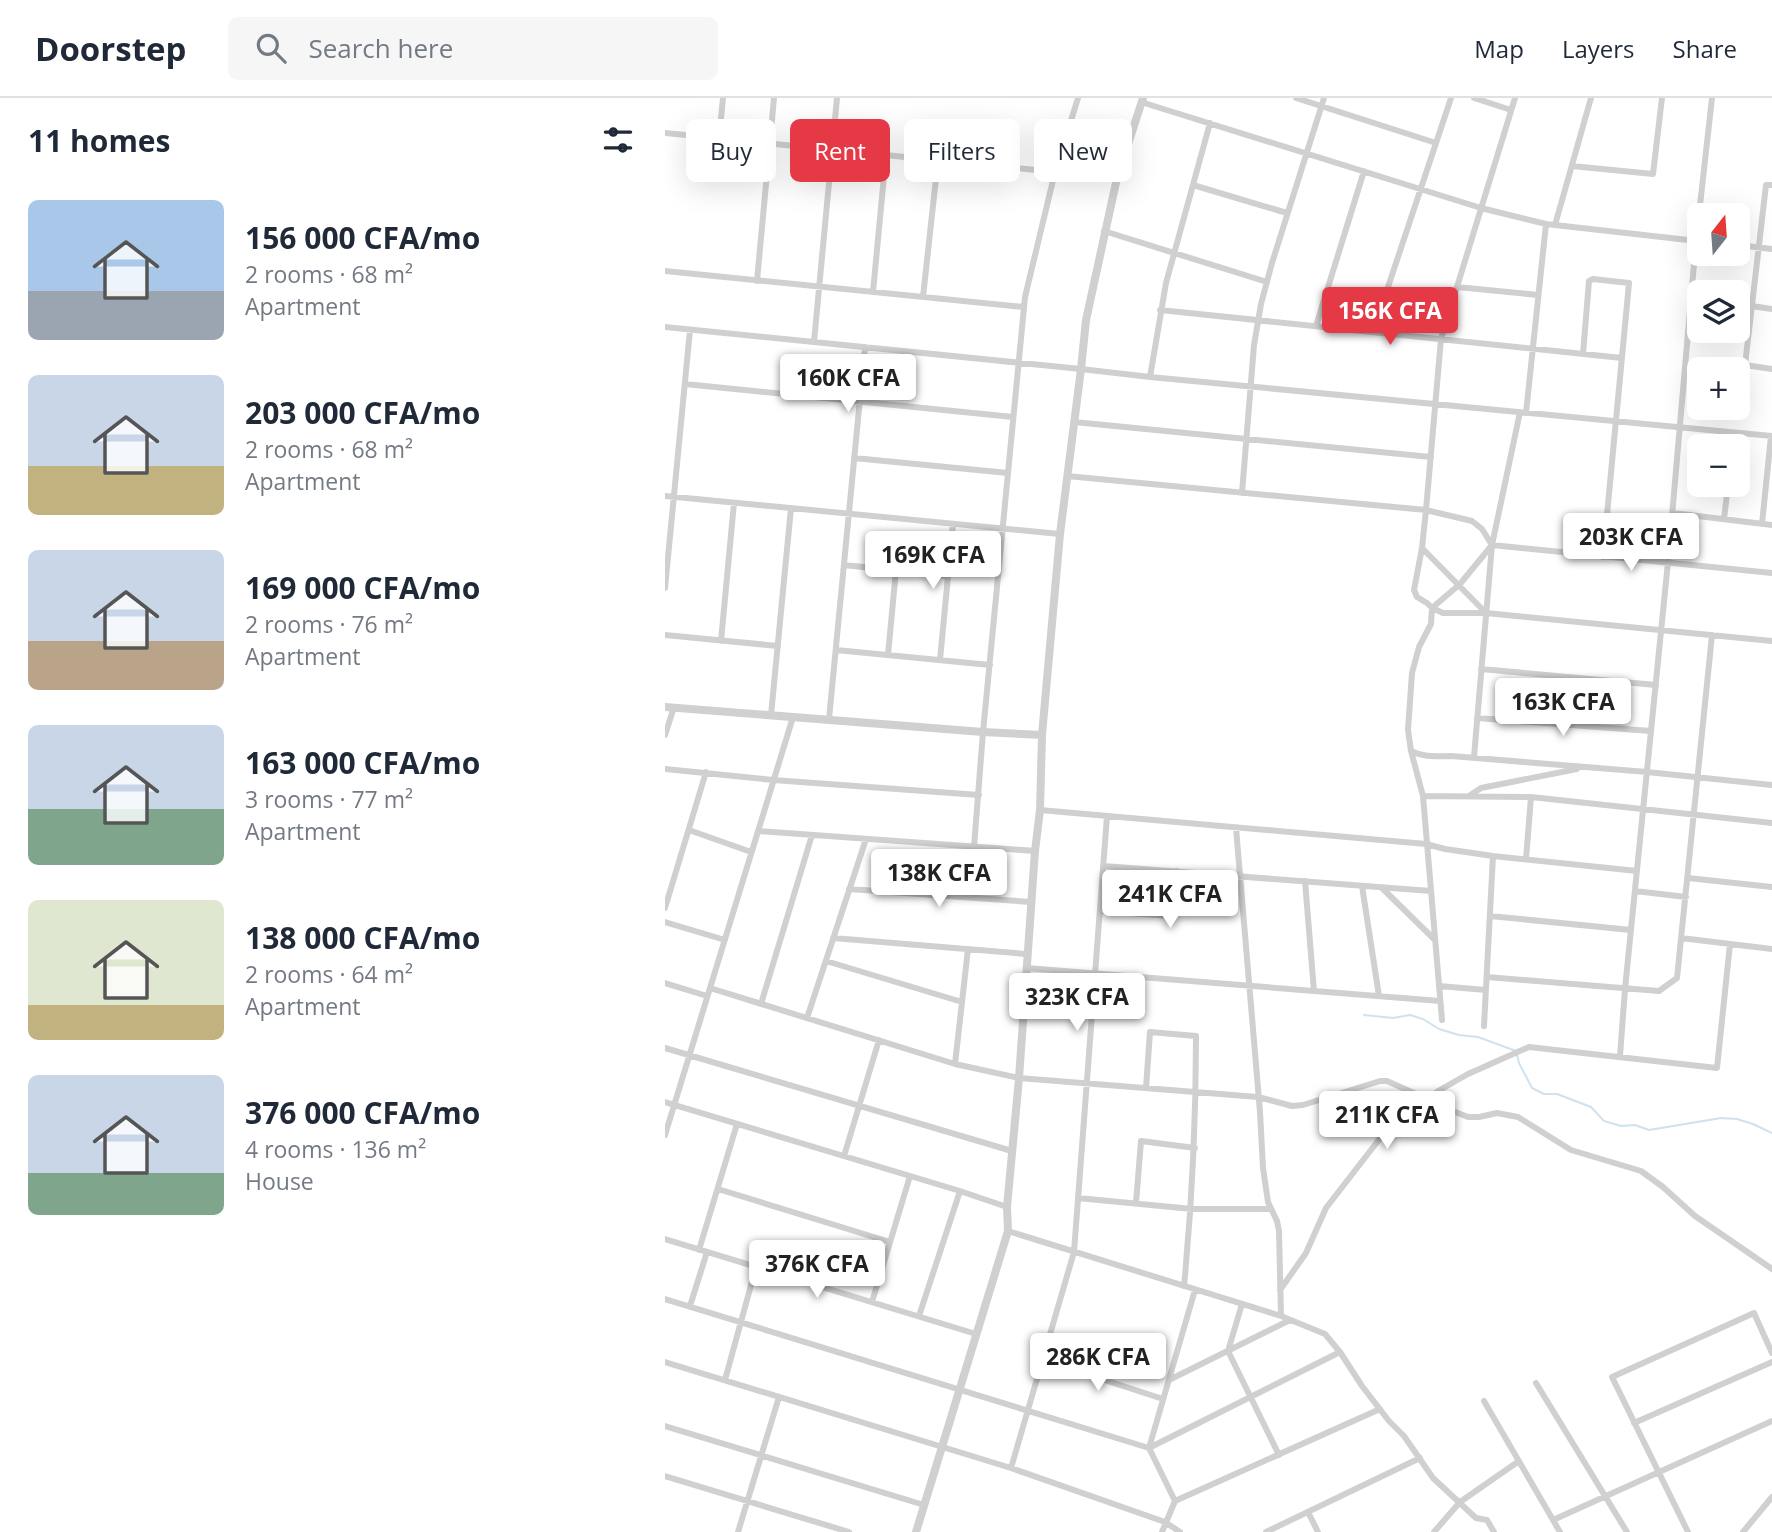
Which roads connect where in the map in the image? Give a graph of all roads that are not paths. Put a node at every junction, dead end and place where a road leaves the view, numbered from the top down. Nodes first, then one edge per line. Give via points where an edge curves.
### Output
1 (723, 98) edge
2 (774, 98) edge
3 (837, 98) edge
4 (1078, 98) edge
5 (1296, 98) edge
6 (1324, 98) edge
7 (1451, 98) edge
8 (1474, 98) edge
9 (1515, 98) edge
10 (1591, 98) edge
11 (1662, 98) edge
12 (1711, 98) edge
13 (1142, 100) edge
14 (1321, 106) junction
15 (1511, 110) junction
16 (721, 119) edge
17 (772, 119) edge
18 (835, 119) edge
19 (1071, 119) edge
20 (1210, 123) junction
21 (1132, 131) edge
22 (665, 133) edge
23 (686, 135) edge
24 (1436, 143) junction
25 (1307, 153) junction
26 (1572, 166) junction
27 (1364, 171) junction
28 (766, 182) edge
29 (829, 182) edge
30 (883, 182) edge
31 (936, 182) edge
32 (1053, 182) edge
33 (1116, 182) edge
34 (1193, 185) junction
35 (1772, 185) edge
36 (1421, 188) junction
37 (1701, 203) edge
38 (1481, 208) junction
39 (1287, 213) junction
40 (1546, 224) junction
41 (1555, 225) junction
42 (1104, 231) junction
43 (1687, 240) edge
44 (1750, 247) edge
45 (1759, 248) junction
46 (1772, 249) edge
47 (1174, 253) junction
48 (1696, 266) edge
49 (665, 271) edge
50 (757, 281) junction
51 (1267, 282) junction
52 (819, 287) junction
53 (1457, 287) junction
54 (873, 292) junction
55 (1538, 295) junction
56 (923, 297) junction
57 (1752, 306) junction
58 (1024, 307) junction
59 (1772, 309) edge
60 (1160, 310) junction
61 (1258, 320) junction
62 (1316, 326) junction
63 (665, 327) edge
64 (690, 330) junction
65 (1373, 332) junction
66 (1441, 339) junction
67 (814, 342) junction
68 (865, 347) junction
69 (1533, 348) junction
70 (1583, 354) junction
71 (1622, 358) junction
72 (1019, 362) junction
73 (1081, 369) junction
74 (1772, 369) edge
75 (1150, 377) junction
76 (685, 384) junction
77 (1251, 387) junction
78 (860, 401) junction
79 (1436, 404) junction
80 (1523, 413) junction
81 (1013, 416) junction
82 (1616, 421) junction
83 (1074, 422) junction
84 (1680, 428) junction
85 (1733, 433) joint
86 (1772, 436) edge
87 (1246, 440) junction
88 (1431, 457) junction
89 (855, 458) junction
90 (1008, 473) junction
91 (1067, 476) junction
92 (1242, 493) junction
93 (665, 496) edge
94 (674, 497) junction
95 (1727, 497) edge
96 (734, 503) junction
97 (1764, 505) junction
98 (1772, 506) edge
99 (791, 508) junction
100 (1426, 510) junction
101 (1672, 513) junction
102 (849, 514) junction
103 (1724, 519) junction
104 (953, 524) junction
105 (1762, 524) junction
106 (1772, 525) edge
107 (1003, 529) junction
108 (1059, 534) junction
109 (1492, 545) junction
110 (1422, 548) junction
111 (1603, 557) junction
112 (1668, 562) junction
113 (844, 565) junction
114 (896, 570) junction
115 (1772, 573) edge
116 (948, 576) junction
117 (1459, 584) junction
118 (665, 588) edge
119 (1432, 608) junction
120 (1486, 613) junction
121 (1661, 630) junction
122 (665, 635) edge
123 (1712, 635) junction
124 (1772, 640) edge
125 (721, 641) junction
126 (778, 646) junction
127 (836, 650) junction
128 (888, 655) junction
129 (940, 660) junction
130 (990, 665) junction
131 (1481, 669) junction
132 (1656, 685) junction
133 (669, 707) edge
134 (771, 715) junction
135 (793, 717) junction
136 (1477, 718) junction
137 (829, 719) junction
138 (1651, 731) junction
139 (983, 732) junction
140 (665, 735) edge
141 (1042, 735) junction
142 (1411, 751) junction
143 (1474, 757) junction
144 (1585, 767) junction
145 (665, 769) edge
146 (706, 772) junction
147 (1647, 772) junction
148 (1696, 777) junction
149 (773, 780) junction
150 (1772, 785) edge
151 (979, 795) junction
152 (1423, 796) junction
153 (1468, 797) junction
154 (1531, 797) junction
155 (1040, 810) junction
156 (1643, 810) junction
157 (1693, 815) junction
158 (1107, 816) junction
159 (1772, 824) edge
160 (1236, 828) junction
161 (689, 830) junction
162 (758, 831) junction
163 (811, 835) junction
164 (866, 839) junction
165 (1426, 844) junction
166 (974, 847) junction
167 (1035, 851) junction
168 (751, 852) junction
169 (1493, 856) junction
170 (1526, 859) junction
171 (1103, 866) junction
172 (1177, 871) junction
173 (1637, 871) junction
174 (1240, 876) junction
175 (1688, 878) junction
176 (1304, 881) junction
177 (1362, 886) junction
178 (1772, 887) edge
179 (1382, 888) junction
180 (849, 889) junction
181 (1431, 891) junction
182 (1635, 891) junction
183 (1686, 897) junction
184 (1031, 902) junction
185 (665, 908) edge
186 (1100, 911) junction
187 (1490, 916) junction
188 (665, 922) edge
189 (1631, 930) junction
190 (1681, 938) junction
191 (833, 939) junction
192 (725, 940) junction
193 (1435, 940) junction
194 (1730, 944) junction
195 (968, 949) junction
196 (1772, 949) edge
197 (1026, 954) junction
198 (826, 961) junction
199 (1027, 968) junction
200 (1095, 974) junction
201 (1487, 977) junction
202 (665, 984) edge
203 (1249, 986) junction
204 (1439, 986) junction
205 (710, 988) junction
206 (1625, 989) junction
207 (1486, 990) junction
208 (1314, 991) junction
209 (707, 996) junction
210 (1379, 996) junction
211 (1440, 1001) junction
212 (962, 1002) junction
213 (761, 1004) junction
214 (807, 1018) junction
215 (1442, 1020) dead end
216 (1484, 1026) dead end
217 (880, 1040) junction
218 (665, 1048) edge
219 (689, 1055) junction
220 (1620, 1056) junction
221 (955, 1064) junction
222 (1019, 1078) junction
223 (1087, 1083) junction
224 (1146, 1088) junction
225 (1196, 1092) junction
226 (1258, 1097) junction
227 (1429, 1100) junction
228 (665, 1102) edge
229 (674, 1104) junction
230 (860, 1106) junction
231 (737, 1124) junction
232 (665, 1135) edge
233 (1195, 1148) junction
234 (1012, 1152) junction
235 (844, 1156) junction
236 (910, 1176) junction
237 (718, 1189) junction
238 (960, 1191) junction
239 (1078, 1198) junction
240 (1136, 1203) junction
241 (1007, 1208) junction
242 (1192, 1209) junction
243 (1271, 1209) junction
244 (1008, 1231) junction
245 (665, 1240) edge
246 (890, 1241) junction
247 (699, 1250) junction
248 (707, 1252) junction
249 (1074, 1252) junction
250 (756, 1267) junction
251 (1772, 1269) edge
252 (1184, 1286) junction
253 (1195, 1290) junction
254 (1280, 1290) junction
255 (665, 1299) edge
256 (872, 1302) junction
257 (1243, 1304) junction
258 (690, 1307) junction
259 (919, 1316) junction
260 (1281, 1316) junction
261 (1290, 1320) junction
262 (741, 1322) junction
263 (976, 1334) junction
264 (1228, 1351) junction
265 (1340, 1352) junction
266 (1772, 1353) edge
267 (1042, 1360) junction
268 (665, 1362) edge
269 (1772, 1362) edge
270 (725, 1380) junction
271 (1168, 1380) junction
272 (1536, 1382) dead end
273 (960, 1390) junction
274 (779, 1397) junction
275 (1251, 1397) junction
276 (1163, 1399) junction
277 (1483, 1401) dead end
278 (1380, 1409) junction
279 (1028, 1410) junction
280 (1772, 1421) edge
281 (1634, 1423) junction
282 (665, 1426) edge
283 (942, 1447) junction
284 (1149, 1448) junction
285 (761, 1455) junction
286 (1279, 1455) junction
287 (1420, 1458) junction
288 (1519, 1461) junction
289 (1011, 1468) junction
290 (1658, 1472) junction
291 (665, 1476) edge
292 (1605, 1496) junction
293 (1772, 1497) edge
294 (747, 1501) junction
295 (1175, 1502) junction
296 (1461, 1502) junction
297 (924, 1505) junction
298 (1308, 1512) junction
299 (1553, 1520) junction
300 (1165, 1522) junction
301 (1442, 1523) junction
302 (738, 1532) edge
303 (849, 1532) edge
304 (916, 1532) edge
305 (1162, 1532) edge
306 (1180, 1532) edge
307 (1266, 1532) edge
308 (1318, 1532) edge
309 (1434, 1532) edge
310 (1446, 1532) edge
311 (1494, 1532) edge
312 (1560, 1532) edge
313 (1627, 1532) edge
314 (1688, 1532) edge
315 (1743, 1532) edge

1 - 16 street
2 - 17 street
3 - 18 street
4 - 19 street
5 - 14 street
6 - 14 street
7 - 24 street
8 - 15 street
9 - 15 street
10 - 26 street
11 - 26 street via 1653,174
12 - 37 street
13 - 20 street
13 - 21 street
14 - 24 street
14 - 25 street
15 - 38 street
20 - 25 street
20 - 34 street
22 - 23 street
24 - 36 street
25 - 27 street
25 - 39 street
26 - 41 street
27 - 36 street
27 - 62 street
28 - 50 street
29 - 52 street
30 - 54 street
31 - 56 street
32 - 58 street
33 - 42 street
34 - 39 street
34 - 47 street
35 - 45 street via 1766,185
36 - 38 street
36 - 65 street
38 - 40 street
38 - 53 street
39 - 51 street
40 - 41 street
40 - 55 street
41 - 43 street
42 - 47 street
42 - 73 street
44 - 45 street
45 - 46 street
45 - 57 street
47 - 51 street
47 - 60 street
48 - 84 street
49 - 50 street
50 - 52 street
51 - 61 street
52 - 54 street
52 - 67 street
53 - 55 street
53 - 66 street
54 - 56 street
55 - 69 street
56 - 58 street
57 - 59 street
57 - 74 street via 1745,365
58 - 72 street
60 - 61 street
60 - 75 street
61 - 62 street
61 - 77 street
62 - 65 street
63 - 64 street
64 - 67 street
64 - 76 street
65 - 66 street
66 - 69 street
66 - 79 street
67 - 68 street
68 - 72 street
68 - 78 street
69 - 70 street
69 - 80 street
70 - 71 street
70 - 71 street via 1593,279 1629,283
71 - 82 street
72 - 73 street
72 - 81 street
73 - 75 street
73 - 83 street
75 - 77 street
76 - 78 street
76 - 94 street
77 - 79 street
77 - 87 street
78 - 81 street
78 - 89 street
79 - 80 street
79 - 88 street
80 - 82 street
80 - 109 street
81 - 90 street
82 - 84 street
82 - 111 street
83 - 87 street
83 - 91 street
84 - 85 street
84 - 101 street
85 - 86 street
86 - 97 street
87 - 88 street
87 - 92 street
88 - 100 street
89 - 90 street
89 - 102 street
90 - 107 street
91 - 92 street
91 - 108 street
92 - 100 street
93 - 94 street
94 - 96 street
94 - 118 street
95 - 103 street
96 - 99 street
96 - 125 street
97 - 98 street
97 - 105 street
99 - 102 street
99 - 126 street
100 - 109 street via 1472,521
100 - 110 street
101 - 103 street
101 - 112 street
102 - 104 street
102 - 113 street
103 - 105 street
104 - 107 street
104 - 116 street
105 - 106 street
107 - 108 street
107 - 130 street
108 - 141 street
109 - 111 street
109 - 117 street
109 - 120 street
110 - 117 street
110 - 119 street via 1414,590
111 - 112 street
112 - 115 street
112 - 121 street
113 - 114 street
113 - 127 street
114 - 116 street
114 - 128 street
116 - 129 street
117 - 119 street
117 - 120 street
119 - 120 street via 1443,613
119 - 142 street via 1431,624 1412,673
120 - 121 street
120 - 131 street
121 - 123 street
121 - 132 street
122 - 125 street
123 - 124 street
123 - 148 street
125 - 126 street
126 - 134 street
127 - 128 street
127 - 137 street
128 - 129 street
129 - 130 street
130 - 139 street
131 - 132 street
131 - 136 street
132 - 138 street
133 - 134 street
133 - 140 street
134 - 135 street
135 - 137 street
135 - 149 street
136 - 138 street
136 - 143 street
137 - 139 street
138 - 147 street
139 - 141 street
139 - 151 street
141 - 155 street
142 - 143 street via 1422,756
142 - 152 street
143 - 144 street
144 - 147 street
144 - 153 street via 1481,788
145 - 146 street
146 - 149 street
146 - 161 street
147 - 148 street
147 - 156 street
148 - 150 street
148 - 157 street
149 - 151 street
149 - 162 street
151 - 166 street
152 - 153 street
152 - 165 street
153 - 154 street
154 - 156 street
154 - 170 street
155 - 158 street
155 - 167 street
156 - 157 street
156 - 173 street
157 - 159 street
157 - 175 street
158 - 160 street
158 - 171 street
160 - 165 street
160 - 174 street
161 - 168 street
161 - 185 street
162 - 163 street
162 - 168 street
163 - 164 street
163 - 213 street
164 - 166 street
164 - 180 street
165 - 169 street
165 - 181 street
166 - 167 street
167 - 184 street
168 - 192 street
169 - 170 street
169 - 187 street
170 - 173 street
171 - 172 street
171 - 186 street
172 - 174 street
172 - 186 street via 1179,907 1171,916
173 - 182 street
174 - 176 street
174 - 203 street
175 - 178 street
175 - 183 street
176 - 177 street
176 - 208 street
177 - 179 street
177 - 210 street
179 - 181 street
179 - 193 street
180 - 184 street
180 - 191 street
181 - 193 street
182 - 183 street
182 - 189 street
183 - 190 street
184 - 197 street
186 - 200 street
187 - 189 street
187 - 201 street
188 - 192 street
189 - 206 street
190 - 194 street
190 - 206 street via 1677,978 1659,991
191 - 195 street
191 - 198 street
192 - 205 street
193 - 204 street
194 - 196 street
194 - 220 street via 1717,1068
195 - 197 street
195 - 212 street
197 - 199 street
198 - 212 street
198 - 214 street
199 - 200 street
199 - 222 street
200 - 203 street
200 - 223 street
201 - 206 street
201 - 207 street
202 - 209 street
203 - 208 street
203 - 226 street
204 - 207 street
204 - 211 street
205 - 209 street
205 - 213 street
206 - 220 street
207 - 216 street
208 - 210 street
209 - 219 street
210 - 211 street
211 - 215 street
212 - 221 street
213 - 214 street
214 - 217 street
217 - 221 street
217 - 230 street
218 - 219 street
219 - 229 street
219 - 230 street
220 - 227 street via 1529,1047 1468,1074
221 - 222 street
222 - 223 street
222 - 234 street
223 - 224 street
223 - 239 street
224 - 225 street
224 - 225 street via 1150,1032 1196,1036
225 - 226 street
225 - 233 street
226 - 227 street via 1297,1106 1387,1081
226 - 243 street
227 - 251 street via 1468,1117 1497,1113 1518,1117 1571,1150 1641,1171 1695,1216
227 - 254 street via 1381,1137 1326,1208 1306,1253
228 - 229 street
229 - 231 street
229 - 232 street
230 - 234 street
230 - 235 street
231 - 235 street
231 - 237 street
233 - 240 street via 1141,1141
233 - 242 street
234 - 241 street
235 - 236 street
236 - 238 street
236 - 246 street
237 - 246 street
237 - 247 street
238 - 241 street
238 - 259 street
239 - 240 street
239 - 249 street
240 - 242 street
241 - 244 street
242 - 243 street
242 - 252 street
243 - 254 street via 1279,1231
244 - 249 street
244 - 263 street
245 - 247 street
246 - 256 street
247 - 248 street
248 - 250 street
248 - 258 street
249 - 252 street
249 - 267 street
250 - 256 street
250 - 262 street
252 - 253 street
253 - 257 street
253 - 271 street
254 - 260 street
255 - 258 street
256 - 259 street
257 - 260 street
257 - 264 street
258 - 262 street
259 - 263 street
260 - 261 street
261 - 264 street
261 - 265 street via 1325,1335
262 - 270 street
262 - 273 street
263 - 273 street
264 - 271 street
264 - 275 street
265 - 275 street
265 - 278 street
266 - 281 street via 1753,1313 1612,1377
267 - 276 street
267 - 279 street
268 - 270 street
269 - 281 street
270 - 274 street
271 - 276 street
272 - 292 street
273 - 279 street
273 - 283 street
274 - 283 street
274 - 285 street
275 - 284 street
275 - 286 street
276 - 284 street
277 - 288 street
278 - 286 street
278 - 287 street
279 - 284 street
279 - 289 street
280 - 290 street
281 - 290 street
282 - 285 street
283 - 289 street
283 - 297 street
284 - 295 street
285 - 294 street
285 - 297 street
286 - 295 street
287 - 296 street via 1433,1478
287 - 298 street
288 - 296 street
288 - 299 street
289 - 300 street
290 - 292 street
290 - 314 street
291 - 294 street
292 - 299 street
292 - 313 street
293 - 315 street
294 - 302 street
294 - 303 street
295 - 300 street
296 - 301 street
296 - 311 street via 1476,1518 1487,1520
297 - 304 street
298 - 307 street
298 - 308 street
299 - 312 street
300 - 305 street
300 - 306 street
301 - 309 street
301 - 310 street

